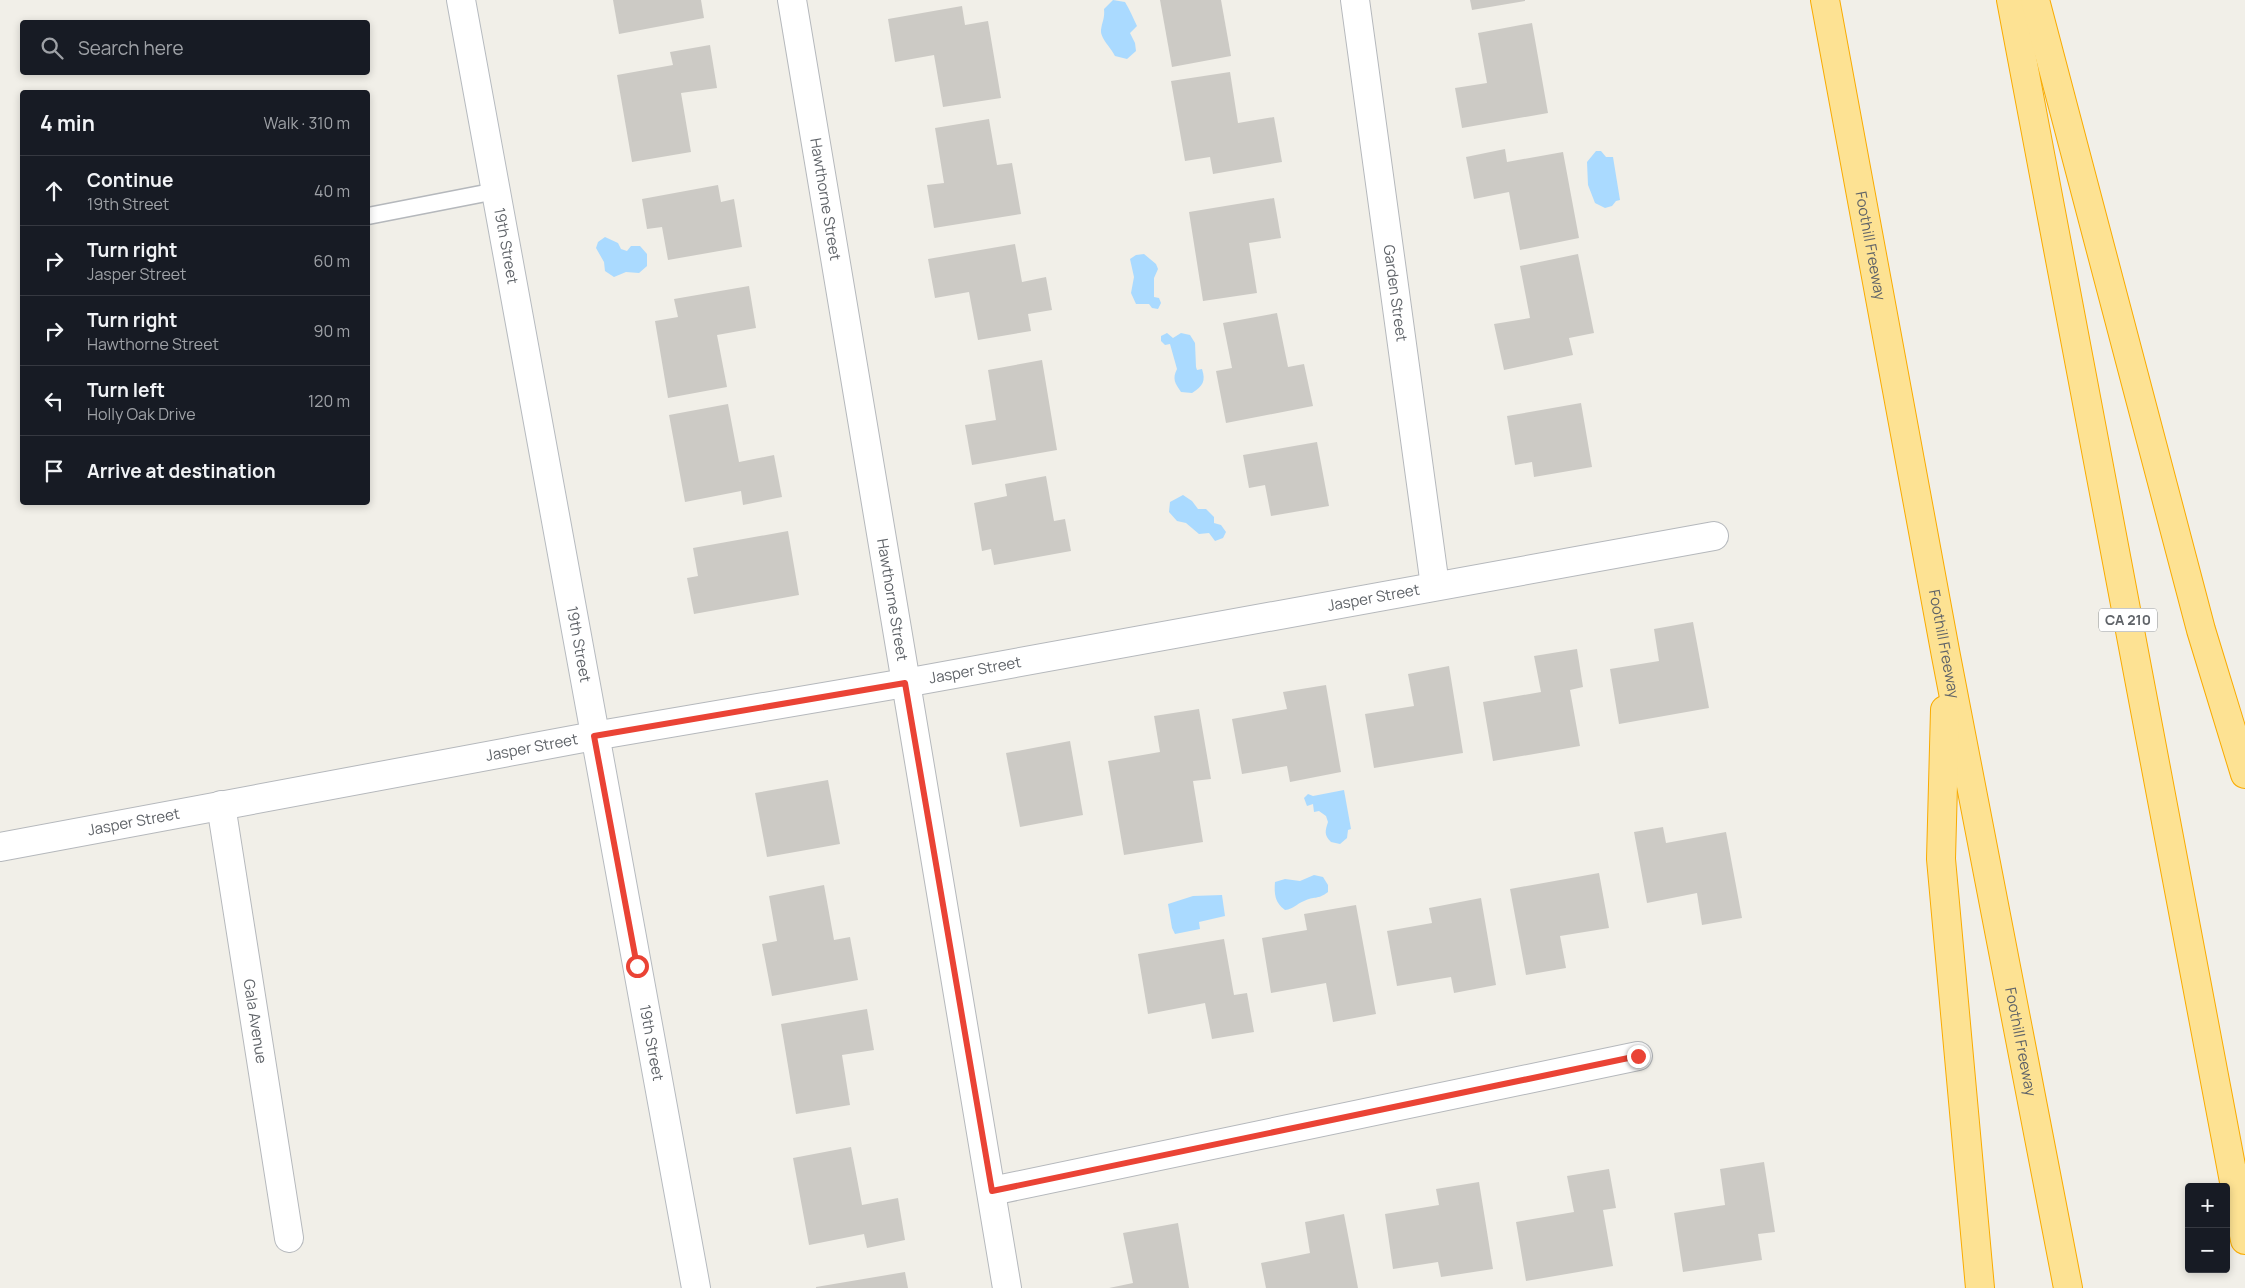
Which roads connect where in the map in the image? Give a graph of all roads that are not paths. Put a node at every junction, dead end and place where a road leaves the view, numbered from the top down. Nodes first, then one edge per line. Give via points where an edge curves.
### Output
1 (461, 0) edge
2 (792, 0) edge
3 (1355, 0) edge
4 (1825, 0) edge
5 (2011, 0) edge
6 (2035, 0) edge
7 (496, 191) junction
8 (370, 216) edge
9 (1714, 536) dead end
10 (1435, 586) junction
11 (1946, 656) junction
12 (905, 683) junction
13 (594, 736) junction
14 (2245, 774) edge
15 (221, 805) junction
16 (0, 847) edge
17 (1638, 1056) dead end
18 (992, 1191) junction
19 (289, 1238) dead end
20 (2245, 1240) edge
21 (696, 1288) edge
22 (1007, 1288) edge
23 (1980, 1288) edge
24 (2068, 1288) edge

1 - 7 street, 19th Street
2 - 12 street, Hawthorne Street
3 - 10 street, Garden Street
4 - 11 highway, Foothill Freeway
5 - 20 highway, CA 210
6 - 14 highway via 2201,630
7 - 8 lane
7 - 13 street, 19th Street
9 - 10 street, Jasper Street
10 - 12 street, Jasper Street
11 - 23 highway via 1941,859
11 - 24 highway, Foothill Freeway
12 - 13 street, Jasper Street
12 - 18 street, Hawthorne Street
13 - 15 street, Jasper Street
13 - 21 street, 19th Street
15 - 16 street, Jasper Street
15 - 19 street, Gala Avenue
17 - 18 street
18 - 22 street, Hawthorne Street

